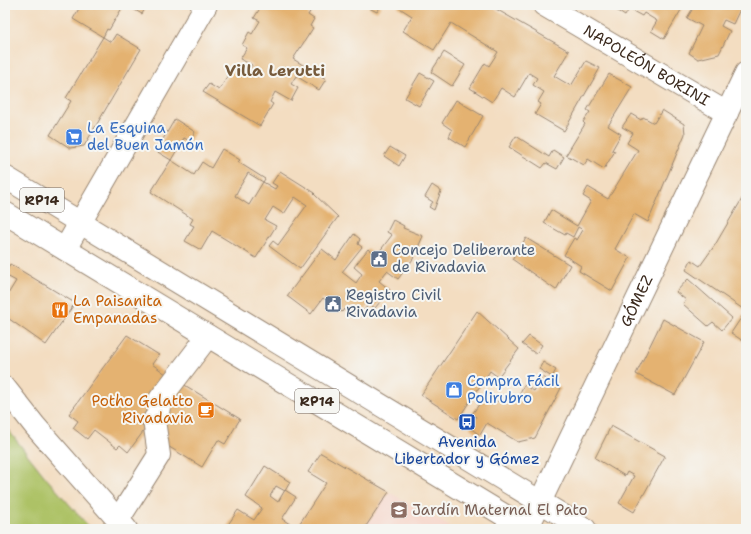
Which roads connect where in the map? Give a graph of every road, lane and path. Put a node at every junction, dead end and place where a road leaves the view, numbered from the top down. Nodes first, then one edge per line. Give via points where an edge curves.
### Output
1 (206, 5) edge
2 (544, 5) edge
3 (746, 73) edge
4 (727, 114) junction
5 (5, 177) edge
6 (5, 213) edge
7 (80, 223) junction
8 (65, 249) junction
9 (208, 336) junction
10 (5, 388) edge
11 (540, 502) junction
12 (122, 525) edge
13 (527, 529) edge
14 (585, 529) edge

1 - 7 main road
2 - 4 main road, NAPOLEÓN BORINI
3 - 4 main road, GÓMEZ
4 - 11 main road, GÓMEZ
5 - 7 main road, RP14
6 - 8 main road, RP14
7 - 8 main road
7 - 11 main road, RP14
8 - 9 main road, RP14
9 - 12 main road via 160,399 158,414 154,420 159,455
9 - 13 main road, RP14
10 - 12 main road
11 - 13 main road, GÓMEZ
11 - 14 main road, RP14

